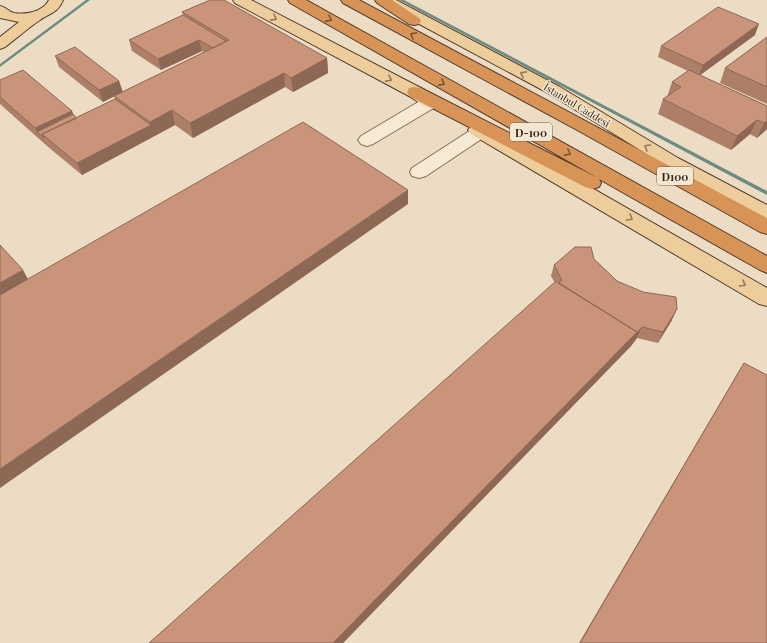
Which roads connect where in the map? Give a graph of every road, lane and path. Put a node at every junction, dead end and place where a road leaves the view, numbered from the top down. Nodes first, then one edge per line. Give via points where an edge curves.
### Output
1 (68, 0) edge
2 (240, 0) edge
3 (295, 0) edge
4 (348, 0) edge
5 (383, 0) edge
6 (2, 4) edge
7 (54, 4) edge
8 (36, 16) junction
9 (0, 44) edge
10 (423, 97) junction
11 (583, 126) junction
12 (480, 132) junction
13 (367, 140) dead end
14 (419, 172) dead end
15 (767, 213) edge
16 (767, 227) edge
17 (767, 265) edge
18 (767, 273) edge
19 (767, 298) edge

1 - 7 main road
2 -> 10 main road
3 -> 17 highway, D-100 / D-100
11 -> 4 highway, D-100
5 - 11 highway
15 -> 5 main road, İstanbul Caddesi via 672,162 554,90
6 - 8 main road via 2,13 12,17
7 - 8 main road
8 - 9 main road
10 - 12 main road
10 - 13 lane
10 - 18 highway
11 - 16 highway, D100 / D100
12 - 14 lane
12 -> 19 main road

